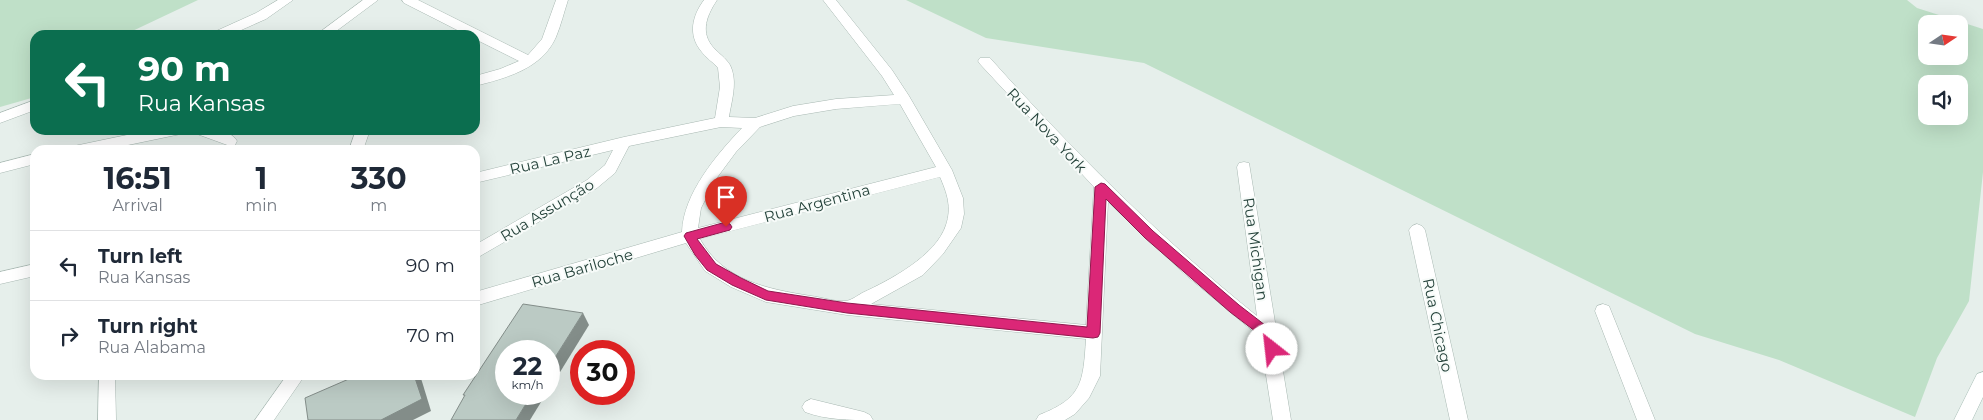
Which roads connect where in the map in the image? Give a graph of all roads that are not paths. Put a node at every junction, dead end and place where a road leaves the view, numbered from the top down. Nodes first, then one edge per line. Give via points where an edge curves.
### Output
1 (287, 0) edge
2 (372, 0) edge
3 (408, 0) edge
4 (562, 0) edge
5 (711, 0) edge
6 (829, 0) edge
7 (230, 30) edge
8 (329, 30) edge
9 (468, 30) edge
10 (480, 36) edge
11 (528, 60) junction
12 (985, 61) dead end
13 (480, 80) edge
14 (904, 99) junction
15 (30, 108) edge
16 (0, 118) edge
17 (721, 122) junction
18 (755, 123) junction
19 (152, 135) edge
20 (215, 135) edge
21 (230, 141) dead end
22 (624, 142) junction
23 (103, 145) edge
24 (30, 160) edge
25 (1244, 167) dead end
26 (0, 168) edge
27 (945, 170) junction
28 (480, 177) edge
29 (1101, 187) junction
30 (1417, 230) dead end
31 (690, 236) junction
32 (480, 250) edge
33 (30, 271) edge
34 (0, 278) edge
35 (480, 298) edge
36 (847, 308) junction
37 (1603, 311) dead end
38 (1093, 333) junction
39 (1269, 335) junction
40 (1983, 379) edge
41 (106, 380) edge
42 (293, 380) edge
43 (811, 407) dead end
44 (107, 420) edge
45 (264, 420) edge
46 (864, 420) edge
47 (1045, 420) edge
48 (1282, 420) edge
49 (1459, 420) edge
50 (1646, 420) edge
51 (1963, 420) edge

1 - 7 street
2 - 8 street
3 - 9 street
4 - 11 street via 546,44
5 - 17 street via 700,16 698,30 704,46 725,68 727,79
6 - 14 street
10 - 11 street
11 - 13 street via 498,76
12 - 29 street, Rua Nova York
14 - 18 street via 810,108
14 - 27 street
15 - 16 street
17 - 18 street
17 - 22 street
18 - 31 street via 710,176 694,208
19 - 23 street
20 - 21 street
22 - 28 street, Rua La Paz
22 - 32 street, Rua Assunção via 610,169 592,184
24 - 26 street
25 - 39 street, Rua Michigan
27 - 31 street, Rua Argentina
27 - 36 street via 956,198 956,214 953,228 938,250 917,271
29 - 38 street
29 - 39 street, Rua Nova York via 1149,234
30 - 49 street, Rua Chicago
31 - 35 street, Rua Bariloche
31 - 36 street via 711,267 744,285 766,295
33 - 34 street
36 - 38 street
37 - 50 street
38 - 47 street via 1092,376 1083,397 1066,411
39 - 48 street, Rua Michigan
40 - 51 street
41 - 44 street
42 - 45 street
43 - 46 street

